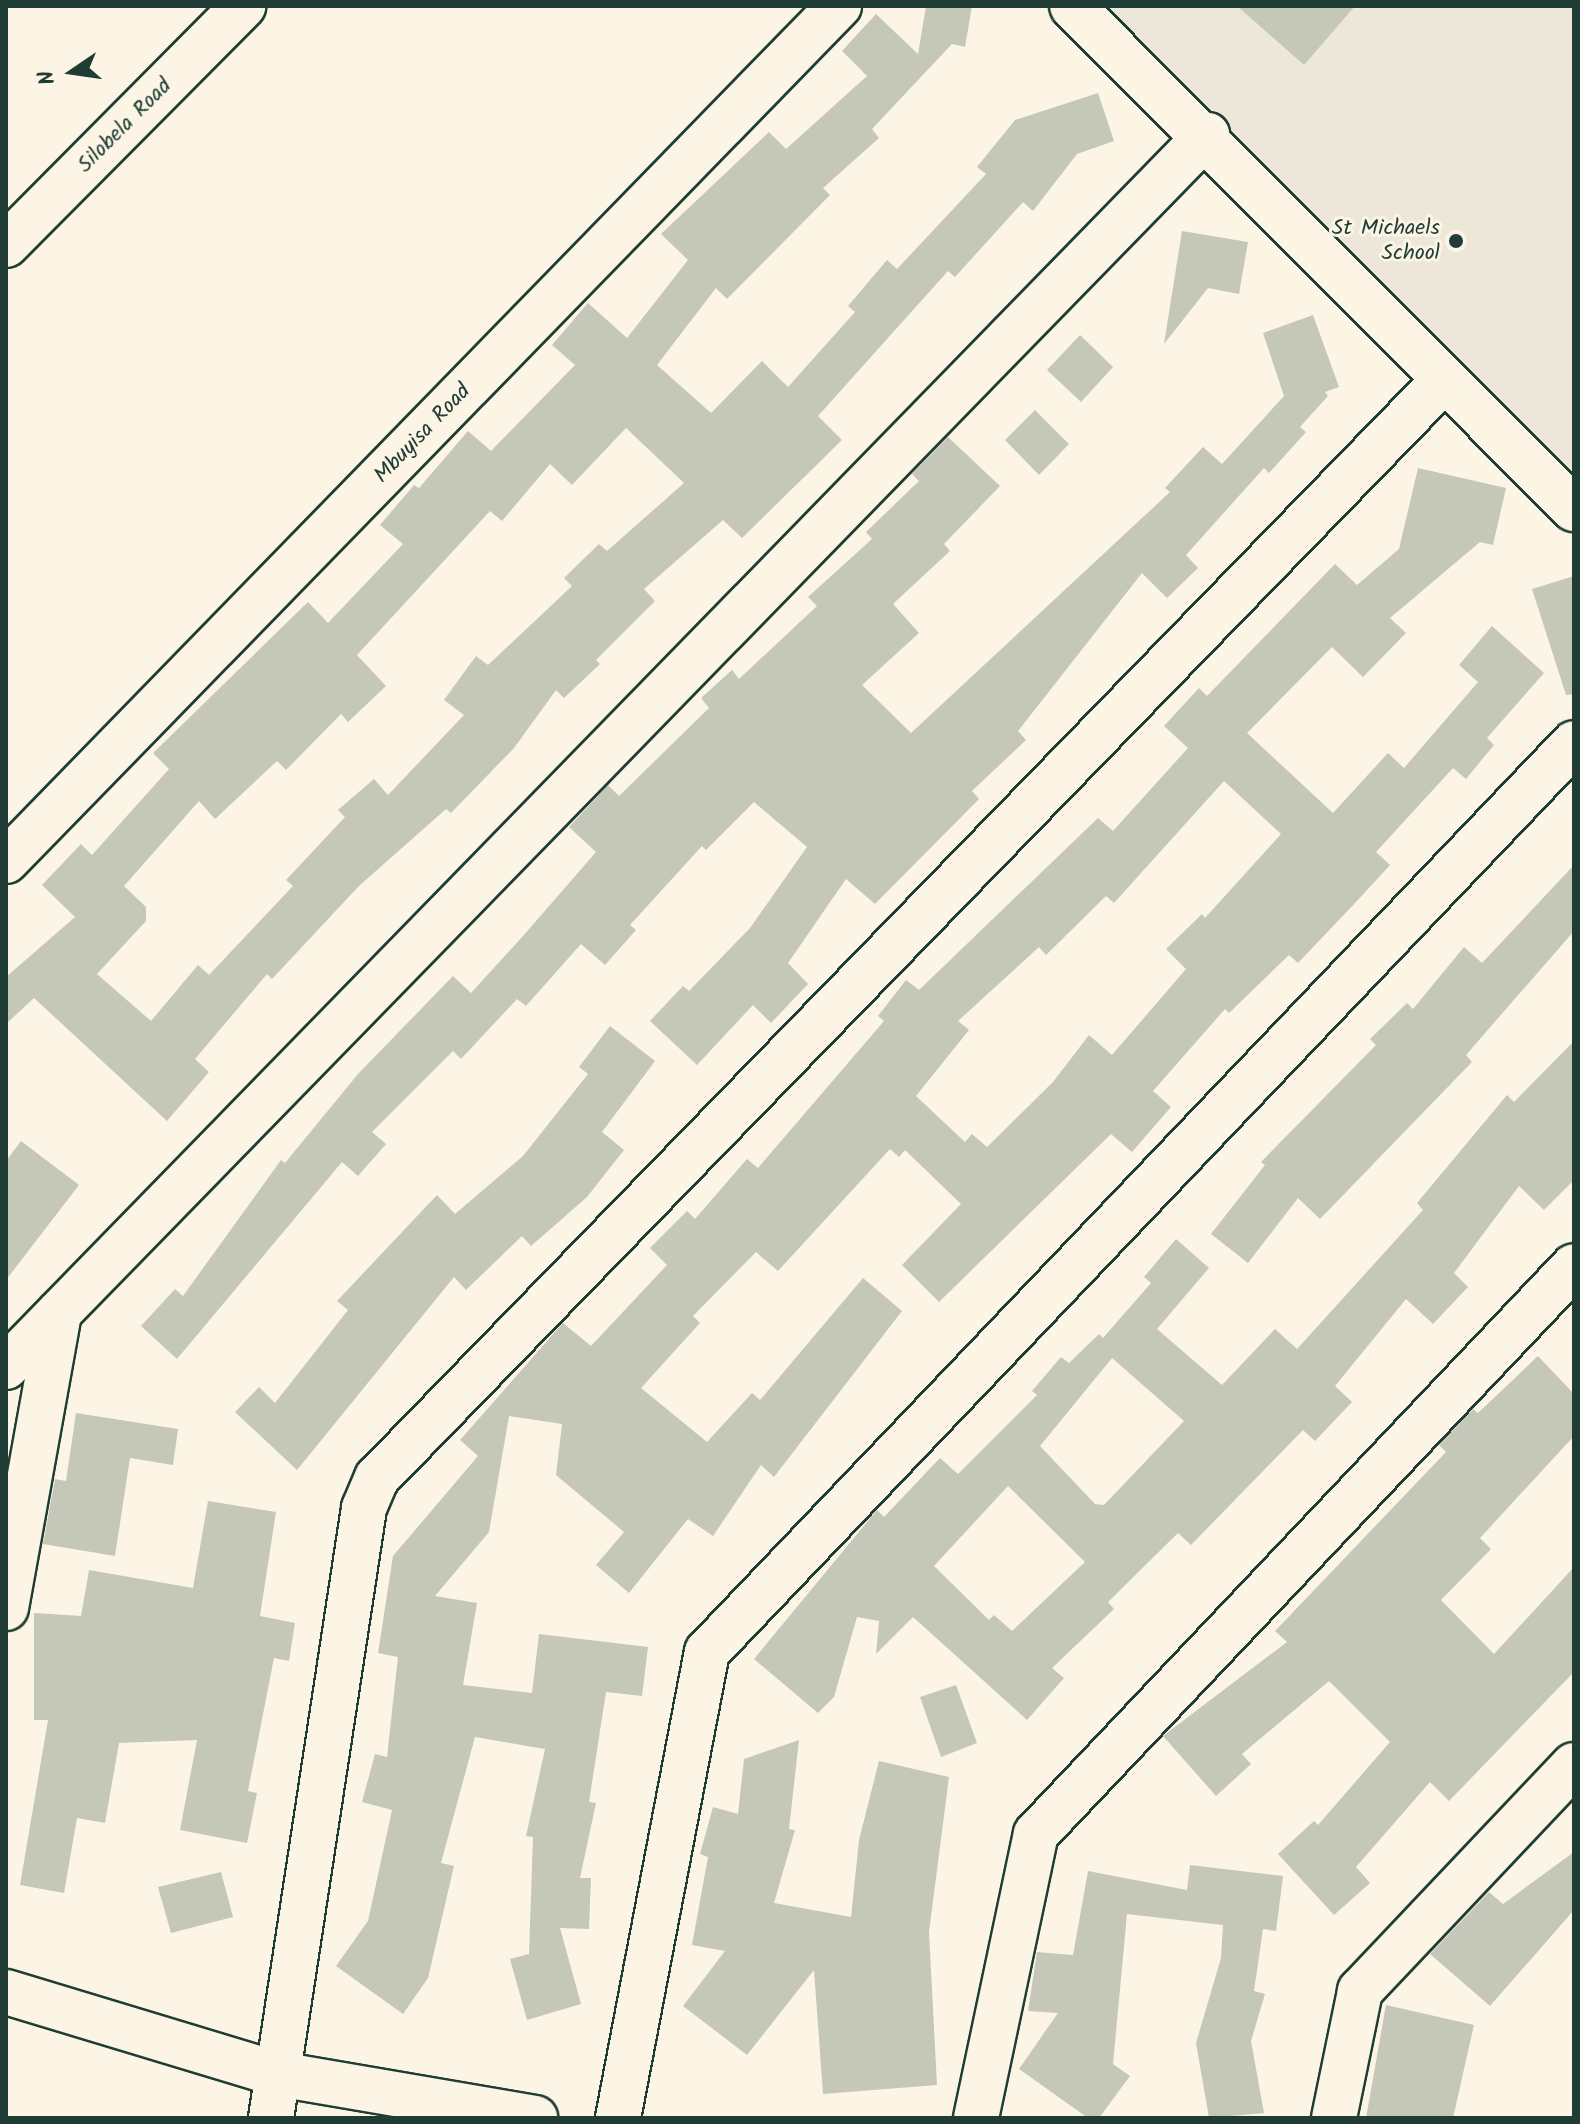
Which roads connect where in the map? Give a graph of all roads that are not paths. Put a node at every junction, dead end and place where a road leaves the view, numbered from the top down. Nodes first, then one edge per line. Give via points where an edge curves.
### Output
1 (243, 6) edge
2 (839, 6) edge
3 (1072, 6) edge
4 (1207, 135) junction
5 (6, 245) edge
6 (1444, 380) junction
7 (1574, 509) edge
8 (1574, 743) edge
9 (6, 861) edge
10 (1574, 1266) edge
11 (59, 1313) junction
12 (6, 1367) edge
13 (6, 1608) edge
14 (1574, 1765) edge
15 (6, 1992) edge
16 (278, 2074) junction
17 (271, 2118) edge
18 (535, 2118) edge
19 (618, 2118) edge
20 (976, 2118) edge
21 (1334, 2118) edge

1 - 5 street, Silobela Road
2 - 9 street, Mbuyisa Road
3 - 4 street
4 - 6 street
4 - 11 street
6 - 7 street
6 - 16 street via 377,1478 364,1508
8 - 19 street via 707,1652
10 - 20 street via 1036,1834
11 - 12 street
11 - 13 street
14 - 21 street via 1360,1991
15 - 16 street
16 - 17 street
16 - 18 street

